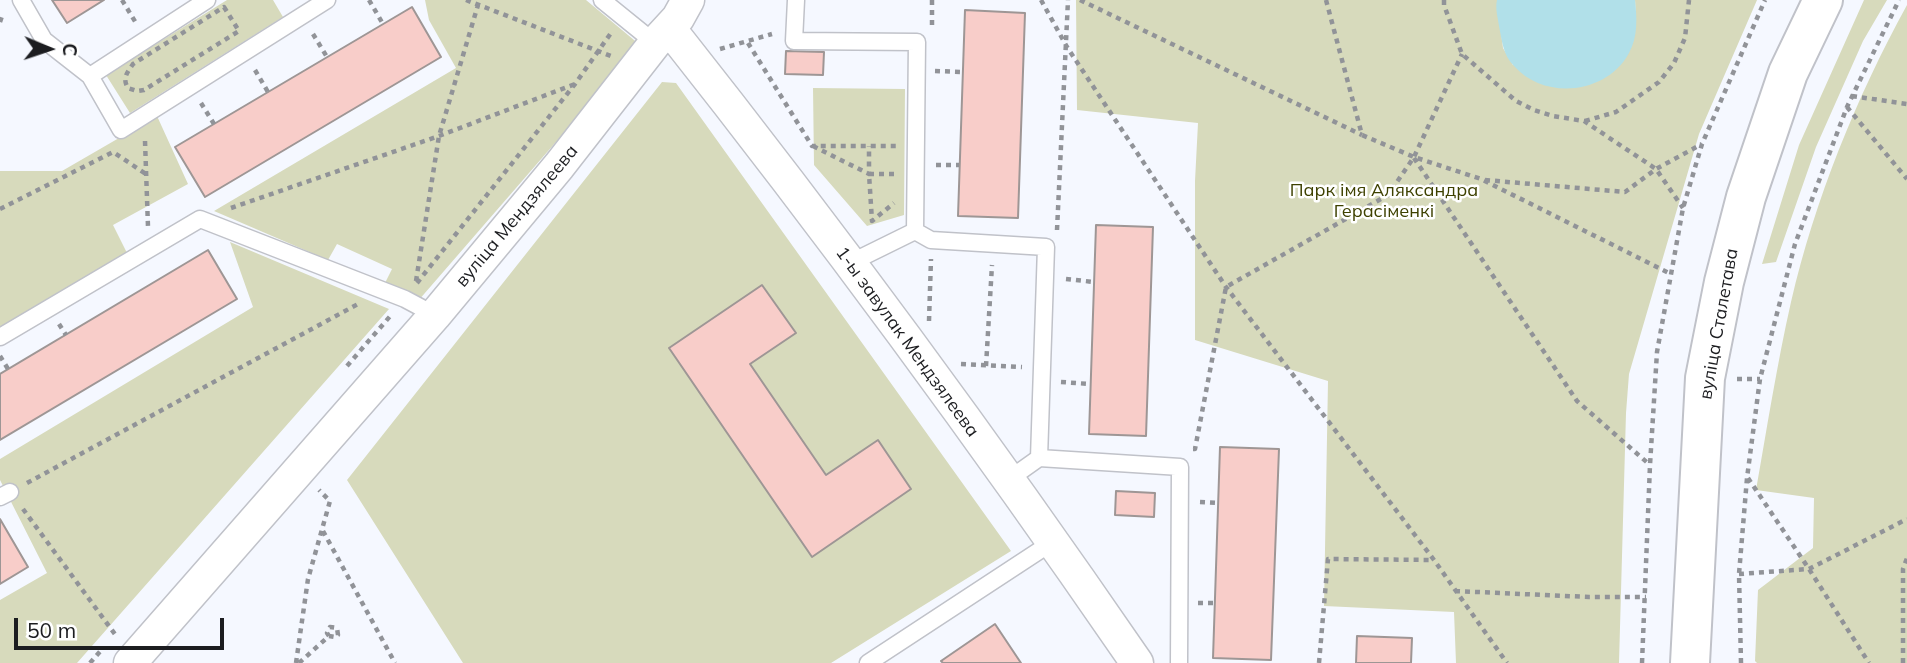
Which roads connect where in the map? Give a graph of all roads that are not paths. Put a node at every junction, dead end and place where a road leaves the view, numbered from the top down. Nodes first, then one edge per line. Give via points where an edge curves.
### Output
1 (21, 0) edge
2 (208, 0) edge
3 (327, 0) edge
4 (602, 0) edge
5 (688, 0) edge
6 (796, 0) edge
7 (1823, 0) edge
8 (662, 35) junction
9 (90, 76) junction
10 (915, 231) junction
11 (850, 264) junction
12 (435, 315) junction
13 (0, 337) edge
14 (1039, 458) junction
15 (1008, 480) junction
16 (1054, 541) junction
17 (130, 663) edge
18 (868, 663) edge
19 (1137, 663) edge
20 (1178, 663) edge
21 (1690, 663) edge

1 - 9 lane via 44,40
2 - 9 lane
3 - 9 lane via 121,130
4 - 8 lane via 622,16
5 - 8 street, вуліца Мендзялеева
6 - 10 lane via 794,41 917,42
7 - 21 main road, вуліца Сталетава via 1788,73 1746,197 1724,282 1705,378
8 - 11 street, 1-ы завулак Мендзялеева via 691,55
8 - 12 street, вуліца Мендзялеева
10 - 11 lane
10 - 14 lane via 932,240 1046,247
11 - 15 street, 1-ы завулак Мендзялеева
12 - 13 lane via 200,219
12 - 17 street, вуліца Мендзялеева
14 - 15 lane
14 - 20 lane via 1180,467
15 - 16 street, 1-ы завулак Мендзялеева
16 - 18 lane
16 - 19 street, 1-ы завулак Мендзялеева

